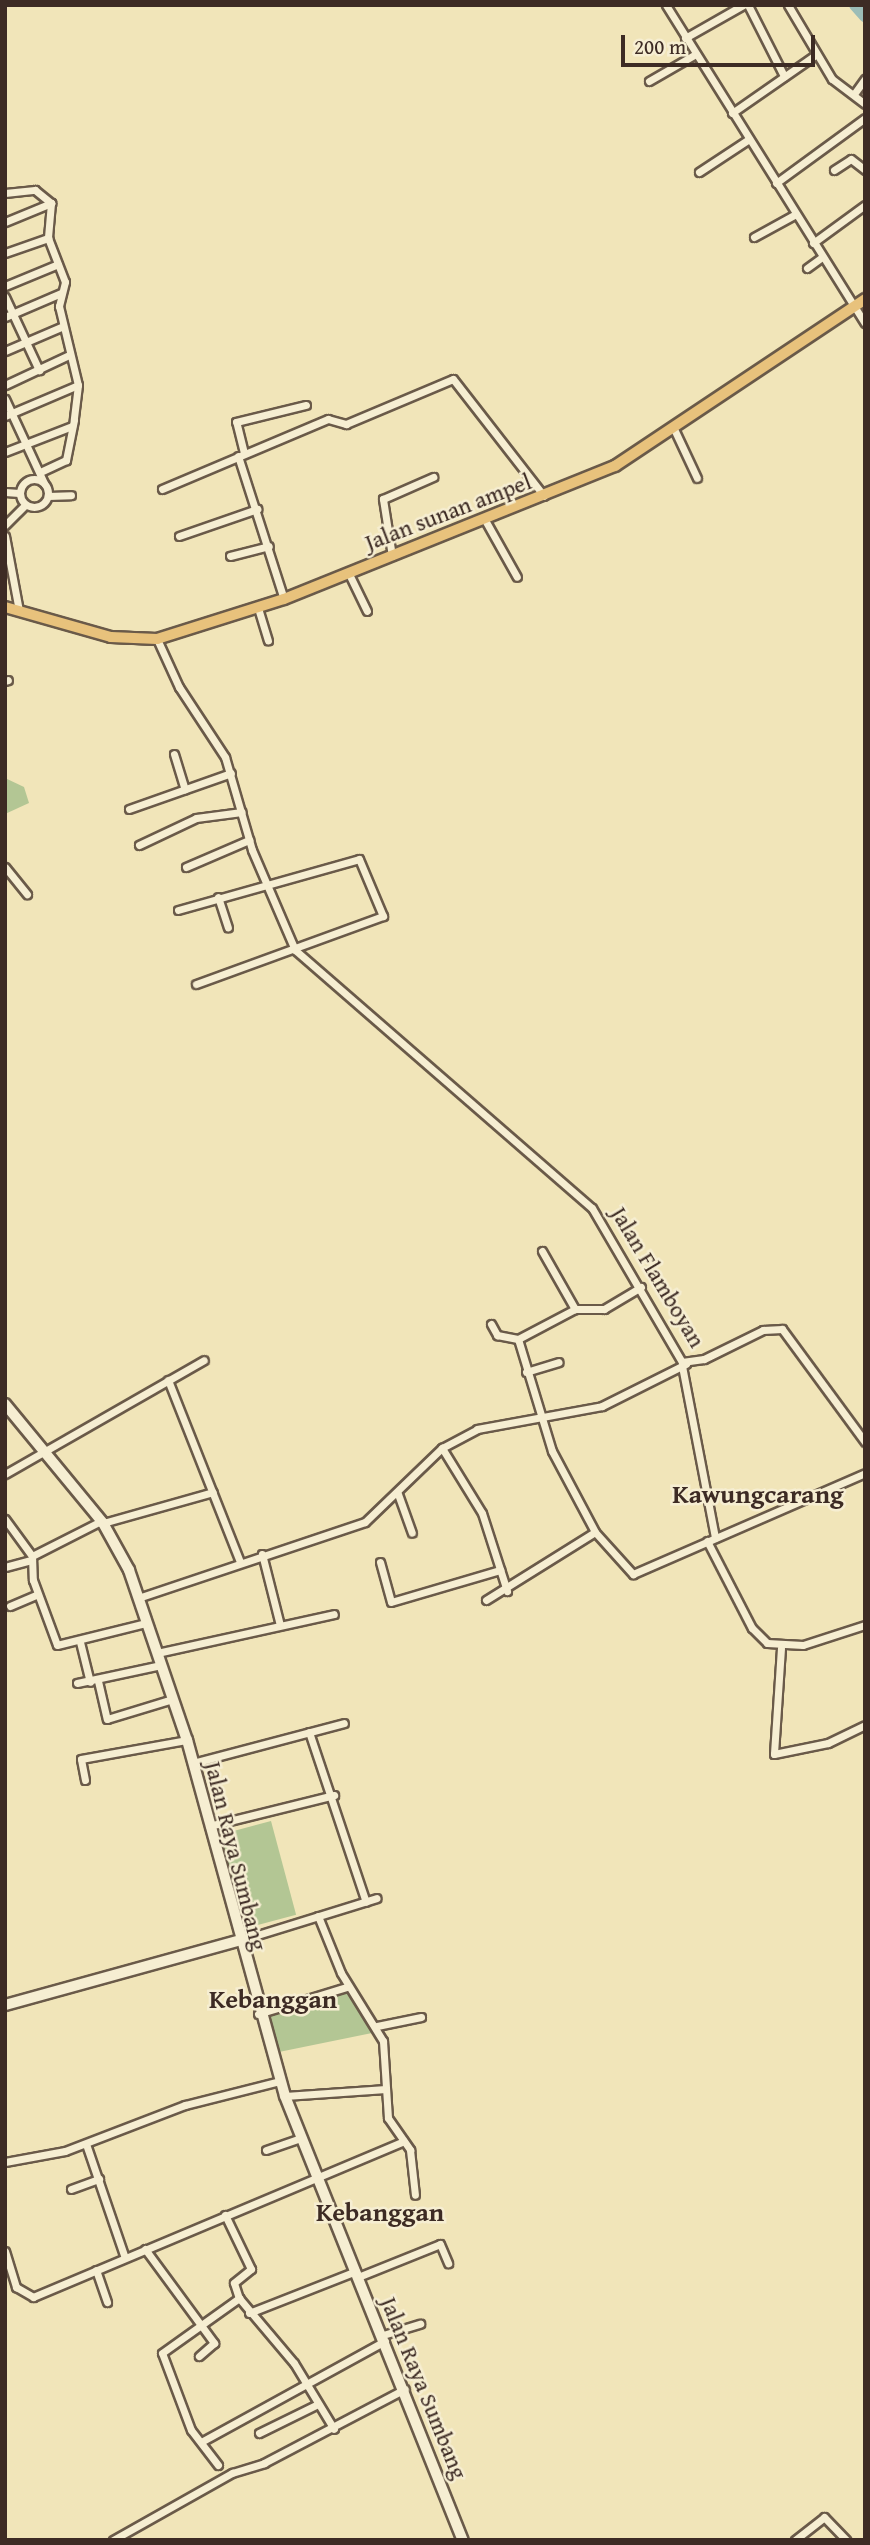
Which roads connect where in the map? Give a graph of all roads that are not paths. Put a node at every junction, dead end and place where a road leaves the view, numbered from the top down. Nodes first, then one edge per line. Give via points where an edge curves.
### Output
1 (666, 5) edge
2 (746, 5) edge
3 (788, 5) edge
4 (685, 38) junction
5 (696, 54) junction
6 (814, 56) junction
7 (784, 76) junction
8 (865, 79) edge
9 (649, 81) dead end
10 (854, 94) junction
11 (865, 104) edge
12 (732, 113) junction
13 (865, 117) edge
14 (749, 139) junction
15 (834, 170) dead end
16 (865, 170) edge
17 (699, 172) dead end
18 (776, 183) junction
19 (5, 193) edge
20 (51, 203) junction
21 (865, 205) edge
22 (794, 215) junction
23 (5, 222) edge
24 (754, 237) dead end
25 (48, 238) junction
26 (813, 243) junction
27 (5, 253) edge
28 (821, 258) junction
29 (58, 264) junction
30 (807, 268) dead end
31 (5, 286) edge
32 (61, 293) junction
33 (5, 298) edge
34 (860, 302) edge
35 (9, 316) edge
36 (865, 323) edge
37 (61, 327) junction
38 (25, 342) junction
39 (5, 351) edge
40 (69, 355) junction
41 (39, 370) junction
42 (5, 385) edge
43 (78, 385) junction
44 (5, 399) edge
45 (306, 405) dead end
46 (8, 414) edge
47 (72, 426) junction
48 (674, 429) junction
49 (26, 444) junction
50 (5, 452) edge
51 (241, 455) junction
52 (40, 472) junction
53 (433, 477) dead end
54 (697, 478) dead end
55 (44, 483) junction
56 (162, 489) dead end
57 (5, 492) edge
58 (19, 493) junction
59 (71, 495) dead end
60 (48, 496) junction
61 (544, 496) junction
62 (25, 505) junction
63 (257, 509) junction
64 (485, 520) junction
65 (5, 525) edge
66 (5, 536) edge
67 (179, 536) dead end
68 (269, 546) junction
69 (230, 556) dead end
70 (390, 557) junction
71 (349, 574) junction
72 (516, 577) dead end
73 (284, 599) junction
74 (5, 607) edge
75 (258, 608) junction
76 (367, 611) dead end
77 (21, 612) junction
78 (157, 639) junction
79 (268, 640) dead end
80 (174, 754) dead end
81 (231, 773) junction
82 (185, 789) junction
83 (130, 809) dead end
84 (242, 812) junction
85 (249, 840) junction
86 (139, 845) dead end
87 (5, 867) edge
88 (186, 867) dead end
89 (266, 885) junction
90 (27, 894) dead end
91 (218, 897) junction
92 (178, 910) dead end
93 (228, 927) dead end
94 (293, 948) junction
95 (197, 984) dead end
96 (542, 1251) dead end
97 (641, 1287) junction
98 (575, 1309) junction
99 (491, 1324) dead end
100 (518, 1339) junction
101 (204, 1360) dead end
102 (559, 1362) dead end
103 (684, 1365) junction
104 (526, 1373) junction
105 (168, 1380) junction
106 (5, 1404) edge
107 (538, 1418) junction
108 (865, 1442) edge
109 (442, 1448) junction
110 (43, 1449) junction
111 (865, 1473) edge
112 (5, 1474) edge
113 (213, 1492) junction
114 (398, 1494) junction
115 (5, 1519) edge
116 (102, 1522) junction
117 (595, 1532) junction
118 (412, 1533) dead end
119 (715, 1538) junction
120 (707, 1541) junction
121 (262, 1554) junction
122 (32, 1558) junction
123 (240, 1562) junction
124 (380, 1562) dead end
125 (5, 1567) edge
126 (500, 1570) junction
127 (507, 1591) junction
128 (38, 1594) junction
129 (138, 1598) junction
130 (486, 1600) dead end
131 (10, 1606) dead end
132 (334, 1614) dead end
133 (146, 1623) junction
134 (279, 1625) junction
135 (865, 1625) edge
136 (80, 1643) junction
137 (777, 1646) junction
138 (157, 1653) junction
139 (161, 1665) junction
140 (94, 1681) junction
141 (77, 1683) dead end
142 (173, 1699) junction
143 (344, 1723) dead end
144 (865, 1725) edge
145 (309, 1732) junction
146 (187, 1740) junction
147 (193, 1763) junction
148 (85, 1780) dead end
149 (334, 1795) junction
150 (209, 1826) junction
151 (377, 1898) dead end
152 (366, 1902) junction
153 (318, 1916) junction
154 (237, 1941) junction
155 (348, 1987) junction
156 (5, 2005) edge
157 (258, 2014) junction
158 (421, 2017) dead end
159 (377, 2026) junction
160 (280, 2081) junction
161 (386, 2089) junction
162 (285, 2096) junction
163 (300, 2138) junction
164 (404, 2141) junction
165 (86, 2144) junction
166 (266, 2150) dead end
167 (5, 2162) edge
168 (314, 2177) junction
169 (99, 2179) junction
170 (71, 2189) dead end
171 (415, 2194) dead end
172 (225, 2216) junction
173 (145, 2249) junction
174 (5, 2251) edge
175 (125, 2258) junction
176 (448, 2263) dead end
177 (96, 2270) junction
178 (357, 2274) junction
179 (239, 2298) junction
180 (107, 2302) dead end
181 (249, 2313) junction
182 (199, 2322) junction
183 (420, 2324) dead end
184 (384, 2338) junction
185 (199, 2356) dead end
186 (308, 2385) junction
187 (405, 2389) junction
188 (318, 2404) junction
189 (334, 2429) junction
190 (259, 2433) dead end
191 (201, 2442) junction
192 (218, 2465) dead end
193 (113, 2540) edge
194 (463, 2540) edge
195 (795, 2540) edge
196 (846, 2540) edge

1 - 4 street
2 - 4 street
2 - 7 street
3 - 6 street
4 - 5 street
5 - 9 street
5 - 12 street
6 - 7 street
6 - 10 street
7 - 12 street
8 - 10 street
10 - 11 street
12 - 14 street
13 - 18 street
14 - 17 street
14 - 18 street
15 - 16 street via 851,159
18 - 22 street
19 - 20 street via 35,190
20 - 23 street
20 - 25 street
21 - 26 street
22 - 24 street
22 - 26 street
25 - 27 street
25 - 29 street
26 - 28 street
28 - 30 street
28 - 34 street
29 - 31 street
29 - 32 street
32 - 35 street
32 - 37 street
33 - 35 street
34 - 36 street
34 - 48 main road, Jalan sunan ampel
35 - 38 street
37 - 38 street
37 - 40 street
38 - 39 street
38 - 41 street
40 - 41 street
40 - 43 street
41 - 42 street
43 - 46 street
43 - 47 street
44 - 46 street
45 - 51 street via 236,422
46 - 49 street
47 - 49 street
47 - 52 street via 66,460
48 - 54 street
48 - 61 main road, Jalan sunan ampel via 615,466
49 - 50 street
49 - 52 street
51 - 56 street
51 - 61 street via 328,419 346,424 453,379
51 - 63 street
52 - 55 street
53 - 70 street via 383,499
55 - 58 street via 26,481
55 - 60 street
57 - 58 street
58 - 62 street
59 - 60 street
60 - 62 street via 39,507
61 - 64 main road, Jalan sunan ampel
62 - 65 street
63 - 67 street
63 - 68 street
64 - 70 main road, Jalan sunan ampel
64 - 72 street
66 - 77 street
68 - 69 street
68 - 73 street
70 - 71 main road, Jalan sunan ampel
71 - 73 main road, Jalan sunan ampel
71 - 76 street
73 - 75 main road, Jalan sunan ampel
74 - 77 main road, Jalan sunan ampel
75 - 78 main road, Jalan sunan ampel
75 - 79 street
77 - 78 main road, Jalan sunan ampel via 111,637
78 - 81 street
80 - 82 street
81 - 82 street
81 - 84 street
82 - 83 street
84 - 85 street
84 - 86 street via 196,818
85 - 88 street
85 - 89 street
87 - 90 street
89 - 91 street
89 - 94 street
89 - 94 street via 363,862 383,916
91 - 92 street
91 - 93 street
94 - 95 street
94 - 97 street, Jalan Flamboyan via 592,1208
96 - 98 street
97 - 98 street via 604,1309
97 - 103 street, Jalan Flamboyan
98 - 100 street
99 - 100 street via 497,1335
100 - 104 street
101 - 105 street
102 - 104 street
103 - 107 street via 602,1406
103 - 108 street, Jalan Flamboyan via 763,1329 782,1329
103 - 119 street
104 - 107 street
105 - 110 street
105 - 113 street
106 - 110 street, Jalan Raya Sumbang
107 - 109 street via 477,1429
107 - 117 street
109 - 114 street
109 - 126 street via 482,1513
110 - 112 street
110 - 116 street, Jalan Raya Sumbang
111 - 119 street
113 - 116 street
113 - 123 street
114 - 118 street
114 - 121 street via 365,1522
115 - 122 street
116 - 122 street
116 - 129 street, Jalan Raya Sumbang
117 - 120 street via 635,1575
117 - 127 street
119 - 120 street
120 - 137 street via 752,1628
121 - 123 street
121 - 134 street
122 - 125 street
122 - 128 street
123 - 129 street
124 - 126 street via 391,1602
126 - 127 street
127 - 130 street
128 - 131 street
128 - 136 street via 58,1646
129 - 133 street, Jalan Raya Sumbang
132 - 134 street
133 - 136 street
133 - 138 street, Jalan Raya Sumbang
134 - 138 street
135 - 137 street
136 - 140 street
137 - 144 street via 774,1754 828,1743
138 - 139 street, Jalan Raya Sumbang
139 - 140 street
139 - 142 street, Jalan Raya Sumbang
140 - 141 street
140 - 142 street via 107,1720
142 - 146 street, Jalan Raya Sumbang
143 - 145 street
145 - 147 street
145 - 149 street
146 - 147 street, Jalan Raya Sumbang
146 - 148 street via 82,1759
147 - 150 street, Jalan Raya Sumbang
149 - 150 street
149 - 152 street
150 - 154 street, Jalan Raya Sumbang
151 - 152 street
152 - 153 street
153 - 154 street
153 - 155 street
154 - 156 street
154 - 157 street, Jalan Raya Sumbang
155 - 157 street
155 - 159 street
157 - 160 street, Jalan Raya Sumbang
158 - 159 street
159 - 161 street
160 - 162 street, Jalan Raya Sumbang
160 - 165 street via 185,2105
161 - 162 street
161 - 164 street via 390,2127
162 - 163 street, Jalan Raya Sumbang
163 - 166 street
163 - 168 street, Jalan Raya Sumbang
164 - 168 street
164 - 171 street
165 - 167 street
165 - 169 street
168 - 172 street
168 - 178 street, Jalan Raya Sumbang
169 - 170 street
169 - 175 street
172 - 173 street
172 - 179 street via 251,2269 234,2283
173 - 175 street
173 - 182 street
174 - 177 street via 16,2287 27,2297
175 - 177 street
176 - 178 street via 440,2244
177 - 180 street
178 - 181 street
178 - 184 street, Jalan Raya Sumbang
179 - 181 street
179 - 182 street
181 - 186 street
182 - 185 street via 215,2345
182 - 191 street via 162,2356 180,2408
183 - 184 street
184 - 186 street
184 - 187 street, Jalan Raya Sumbang
186 - 188 street
186 - 191 street
187 - 189 street
187 - 194 street, Jalan Raya Sumbang
188 - 189 street
188 - 190 street
189 - 193 street via 241,2474 232,2473
191 - 192 street
195 - 196 street via 824,2517

